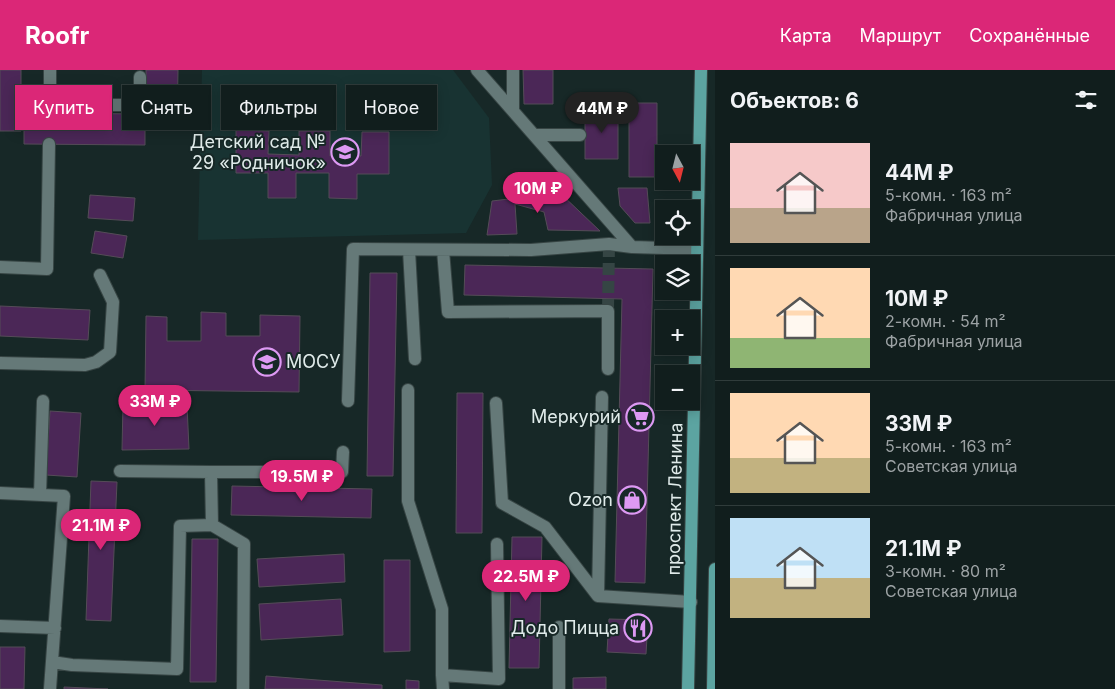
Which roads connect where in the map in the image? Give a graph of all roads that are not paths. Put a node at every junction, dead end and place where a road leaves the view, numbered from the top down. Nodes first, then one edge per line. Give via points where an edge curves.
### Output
1 (50, 70) edge
2 (477, 70) edge
3 (513, 70) edge
4 (701, 70) edge
5 (140, 78) dead end
6 (513, 110) junction
7 (535, 135) junction
8 (580, 135) dead end
9 (49, 144) dead end
10 (632, 247) junction
11 (697, 249) junction
12 (409, 250) junction
13 (443, 250) junction
14 (0, 267) edge
15 (100, 275) dead end
16 (415, 359) dead end
17 (0, 363) edge
18 (608, 369) dead end
19 (408, 390) dead end
20 (602, 397) dead end
21 (348, 401) dead end
22 (43, 402) dead end
23 (496, 403) dead end
24 (343, 452) dead end
25 (120, 471) dead end
26 (211, 472) junction
27 (0, 493) edge
28 (40, 495) junction
29 (212, 526) junction
30 (497, 544) dead end
31 (715, 570) edge
32 (598, 596) junction
33 (691, 602) junction
34 (0, 626) edge
35 (559, 627) dead end
36 (54, 628) junction
37 (52, 662) junction
38 (442, 675) junction
39 (50, 689) edge
40 (243, 689) edge
41 (442, 689) edge
42 (559, 689) edge
43 (688, 689) edge
44 (713, 689) edge

1 - 5 street via 50,109 140,105
2 - 6 street
3 - 6 street
4 - 11 main road, проспект Ленина
6 - 7 street
7 - 8 street
7 - 10 street
9 - 14 street via 48,269
10 - 11 street
10 - 13 street via 609,244 530,250
11 - 33 main road, проспект Ленина
12 - 13 street
12 - 16 street
12 - 21 street via 353,249
13 - 18 street via 448,312 608,311
15 - 17 street via 113,302 110,352 85,366
19 - 38 street via 408,501 442,609
20 - 32 street
22 - 28 street
23 - 32 street via 502,503 545,527
24 - 26 street via 342,472
25 - 26 street
26 - 29 street
27 - 28 street
28 - 36 street via 64,496
29 - 37 street via 180,526 177,669
29 - 40 street via 244,544
30 - 38 street via 499,679
31 - 44 main road
32 - 33 street
33 - 43 main road, проспект Ленина
34 - 36 street
35 - 42 street
36 - 37 street
37 - 39 street
38 - 41 street

